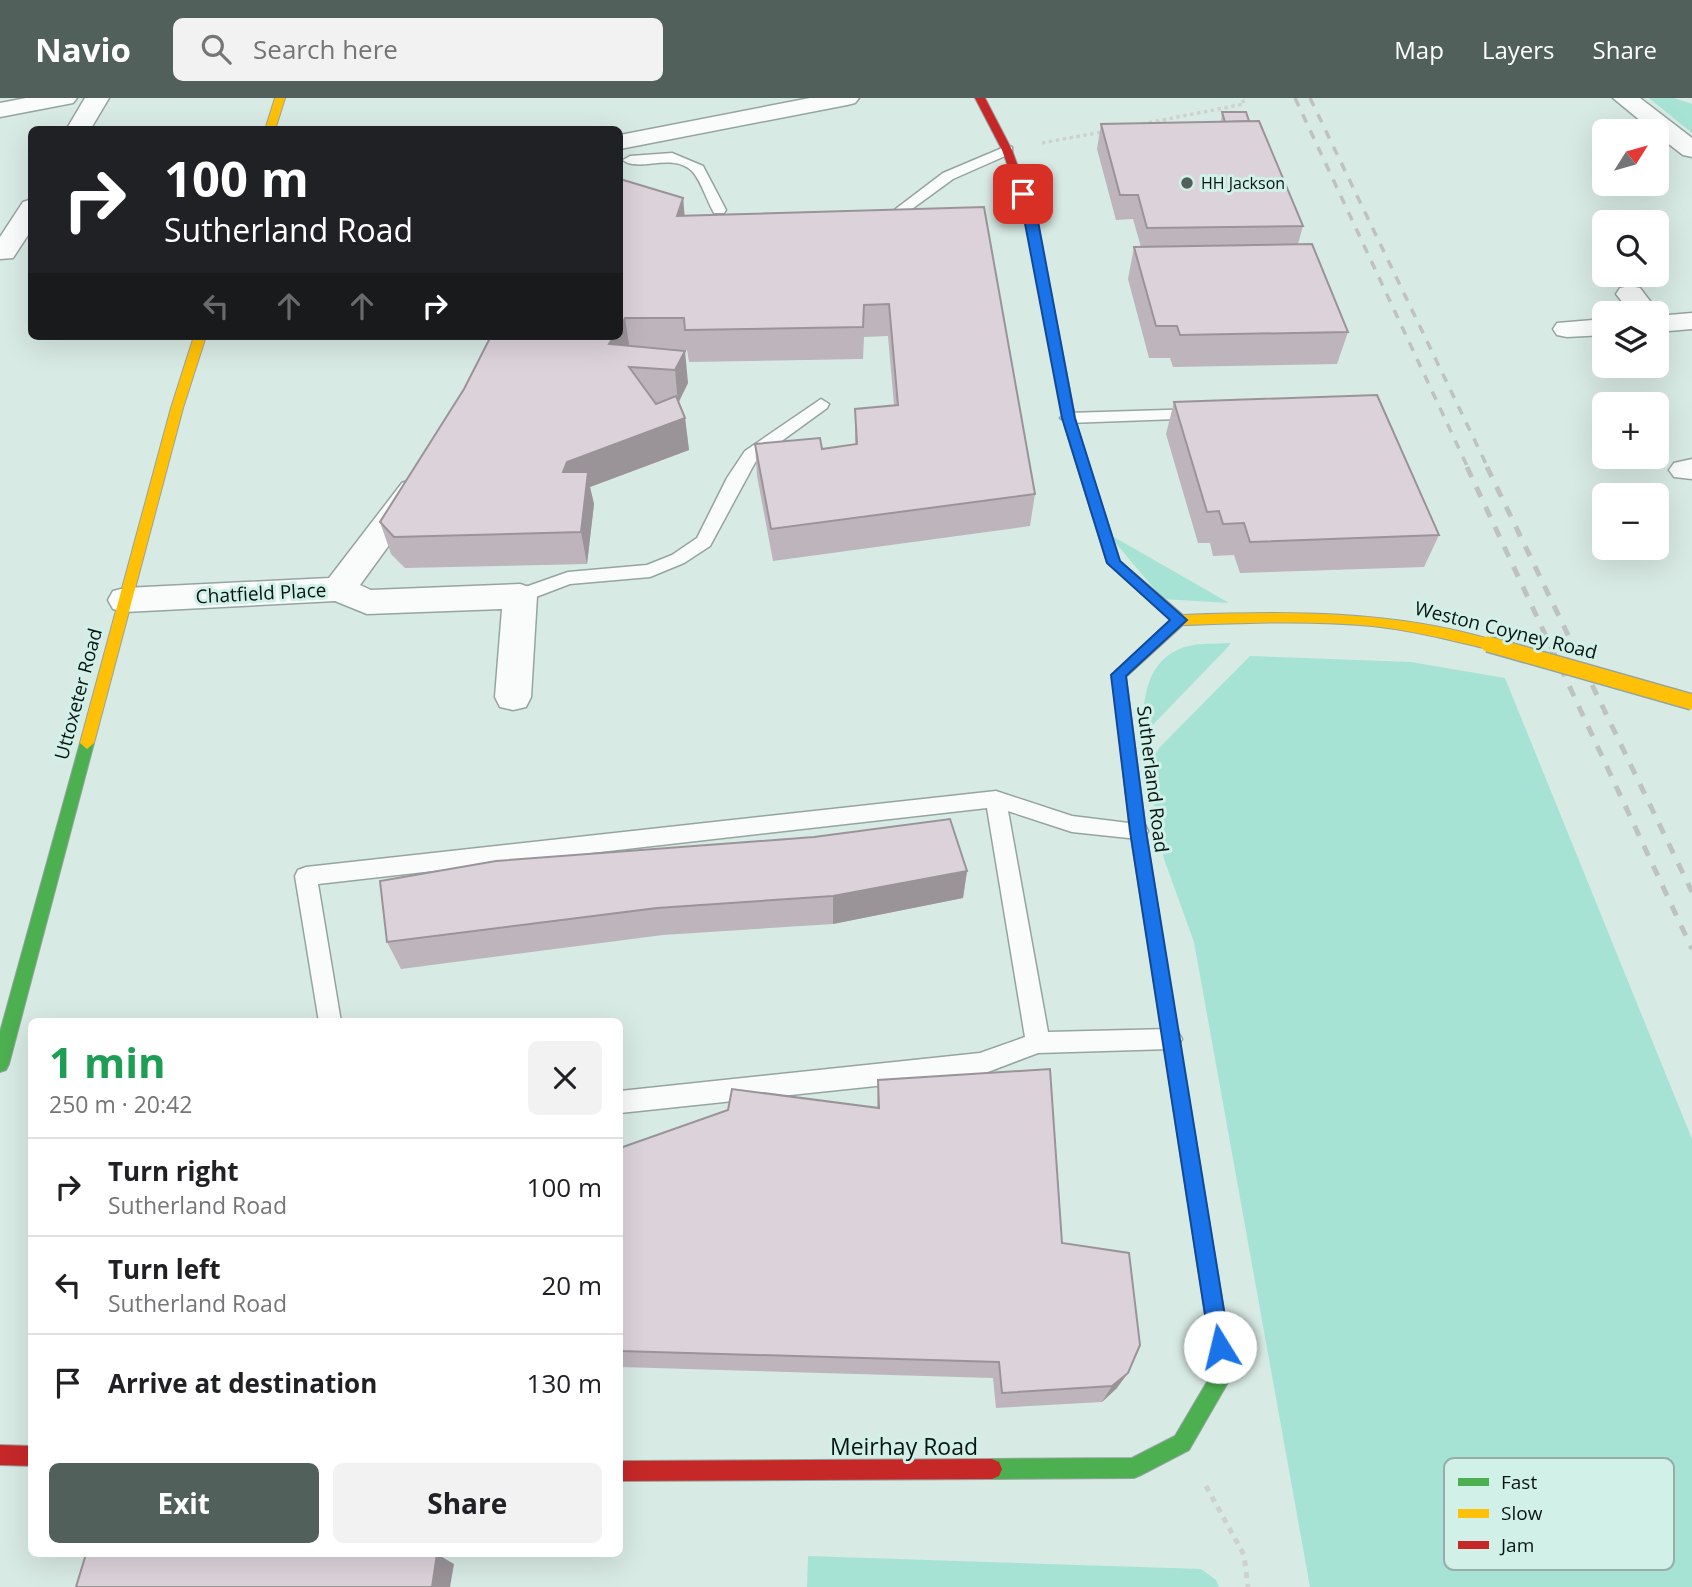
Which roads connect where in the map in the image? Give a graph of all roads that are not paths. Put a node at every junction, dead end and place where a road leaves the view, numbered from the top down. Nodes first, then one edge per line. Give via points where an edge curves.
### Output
1 (65, 98) edge
2 (97, 98) edge
3 (280, 98) edge
4 (847, 98) edge
5 (980, 98) edge
6 (1625, 98) edge
7 (0, 110) edge
8 (80, 126) edge
9 (271, 126) edge
10 (1007, 150) junction
11 (1692, 150) edge
12 (625, 153) edge
13 (719, 210) dead end
14 (900, 211) edge
15 (28, 213) edge
16 (2, 252) edge
17 (28, 252) edge
18 (1692, 321) edge
19 (1669, 323) edge
20 (1592, 328) edge
21 (1567, 329) dead end
22 (199, 340) edge
23 (821, 404) dead end
24 (1223, 413) edge
25 (1068, 418) junction
26 (431, 465) edge
27 (339, 589) junction
28 (520, 596) junction
29 (125, 600) junction
30 (1180, 620) junction
31 (513, 696) dead end
32 (1692, 702) edge
33 (996, 799) junction
34 (1138, 831) junction
35 (329, 1018) edge
36 (1170, 1039) junction
37 (1038, 1043) junction
38 (0, 1064) edge
39 (623, 1102) edge
40 (1182, 1443) joint
41 (0, 1454) edge
42 (28, 1456) edge
43 (623, 1471) edge

1 - 7 street
2 - 8 street
3 - 9 street
4 - 12 street
5 - 10 street
6 - 11 street
10 - 14 lane via 948,176
10 - 25 street via 1031,216
12 - 13 lane via 672,157 698,169
15 - 16 street
16 - 17 street
18 - 19 street
20 - 21 street
22 - 29 street, Uttoxeter Road
23 - 28 lane via 751,455 704,541 678,559 650,571 568,578
24 - 25 lane
25 - 30 street via 1114,563
26 - 27 street
27 - 28 street, Chatfield Place via 367,602
27 - 29 street, Chatfield Place
28 - 31 street
29 - 38 street, Uttoxeter Road
30 - 32 street, Weston Coyney Road, bridge via 1269,617 1404,625
30 - 34 street, Sutherland Road via 1119,675
33 - 34 lane via 1072,824
33 - 35 lane via 306,876
33 - 37 lane
34 - 36 street, Sutherland Road
36 - 37 lane
36 - 40 street, Sutherland Road via 1224,1372
37 - 39 lane via 980,1064
40 - 43 street, Meirhay Road via 1134,1468
41 - 42 street

